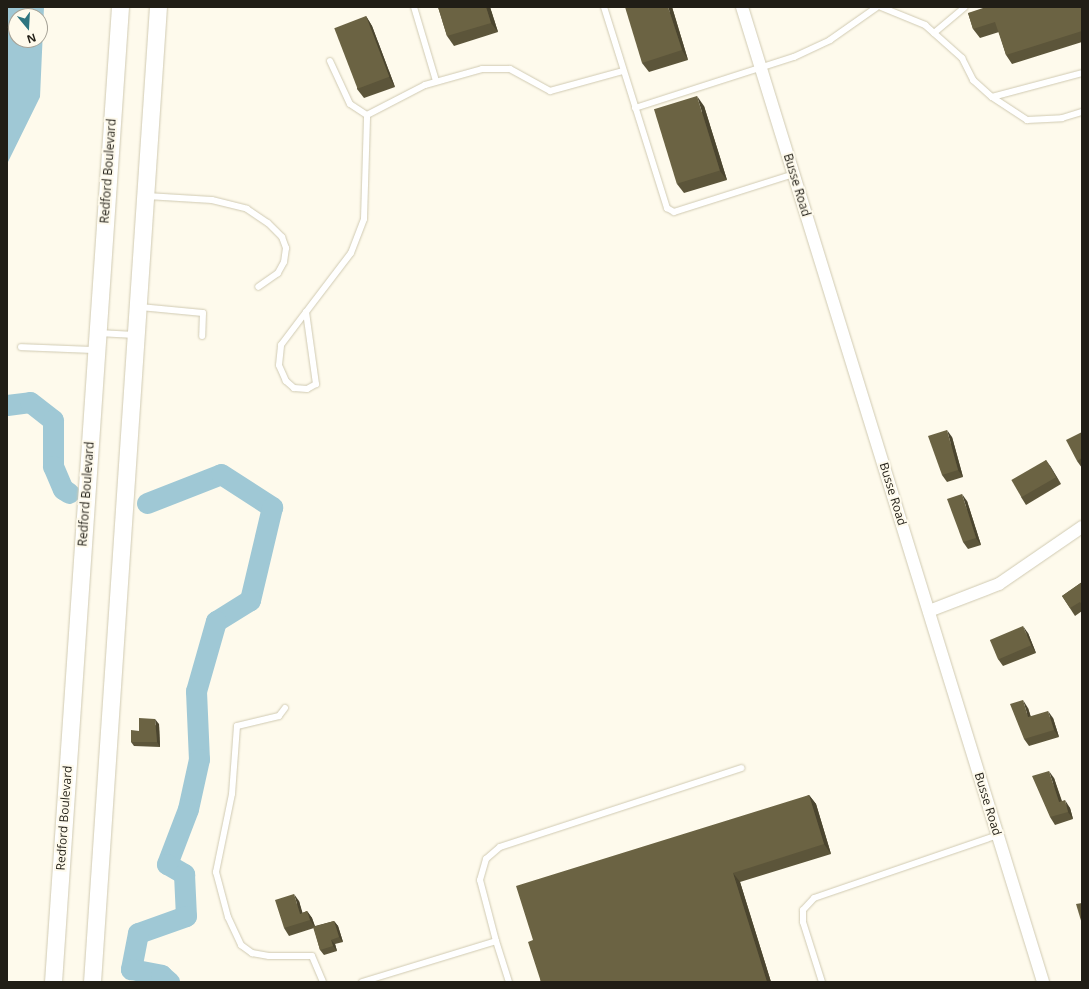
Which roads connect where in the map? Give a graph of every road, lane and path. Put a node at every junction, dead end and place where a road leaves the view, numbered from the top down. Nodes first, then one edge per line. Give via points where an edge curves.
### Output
1 (120, 7) edge
2 (158, 7) edge
3 (414, 7) edge
4 (604, 7) edge
5 (742, 7) edge
6 (877, 7) edge
7 (881, 7) edge
8 (965, 7) edge
9 (934, 33) junction
10 (330, 60) dead end
11 (760, 66) junction
12 (623, 71) junction
13 (1082, 73) edge
14 (436, 82) junction
15 (992, 97) junction
16 (635, 108) junction
17 (1082, 112) edge
18 (367, 115) junction
19 (794, 174) junction
20 (146, 196) junction
21 (258, 287) dead end
22 (138, 307) junction
23 (306, 312) junction
24 (136, 335) junction
25 (202, 336) dead end
26 (96, 342) junction
27 (20, 347) dead end
28 (1082, 526) edge
29 (929, 611) junction
30 (285, 708) dead end
31 (741, 768) dead end
32 (998, 835) junction
33 (496, 941) junction
34 (53, 982) edge
35 (92, 982) edge
36 (323, 982) edge
37 (362, 982) edge
38 (509, 982) edge
39 (822, 982) edge
40 (1043, 982) edge

1 - 26 main road, Redford Boulevard
2 - 20 main road
3 - 14 lane
4 - 12 lane
5 - 11 street, Busse Road
6 - 11 lane via 820,45
7 - 9 lane via 925,25
8 - 9 lane
9 - 15 lane via 962,58 973,80
10 - 18 lane via 350,104
11 - 16 lane
11 - 19 street, Busse Road
12 - 14 lane via 550,91 510,68 482,69
12 - 16 lane
13 - 15 lane
14 - 18 lane
15 - 17 lane via 1026,120 1051,120
16 - 19 lane via 667,208 674,212
18 - 23 lane via 364,219 351,254
19 - 29 street, Busse Road
20 - 21 lane via 212,200 247,209 268,223 282,237 286,248 284,262 278,273
20 - 22 main road
22 - 24 main road
22 - 25 lane via 203,313
23 - 23 lane via 281,345 279,365 286,381 294,388 307,389 316,384
24 - 26 lane
24 - 35 main road
26 - 27 lane
26 - 34 main road, Redford Boulevard
28 - 29 street via 999,584
29 - 32 street, Busse Road
30 - 36 lane via 279,716 237,726 232,794 216,872 228,917 241,945 252,953 269,956 312,956
31 - 33 lane via 500,847 486,859 480,880
32 - 39 lane via 814,898 803,910 803,922
32 - 40 street, Busse Road
33 - 37 lane
33 - 38 lane

